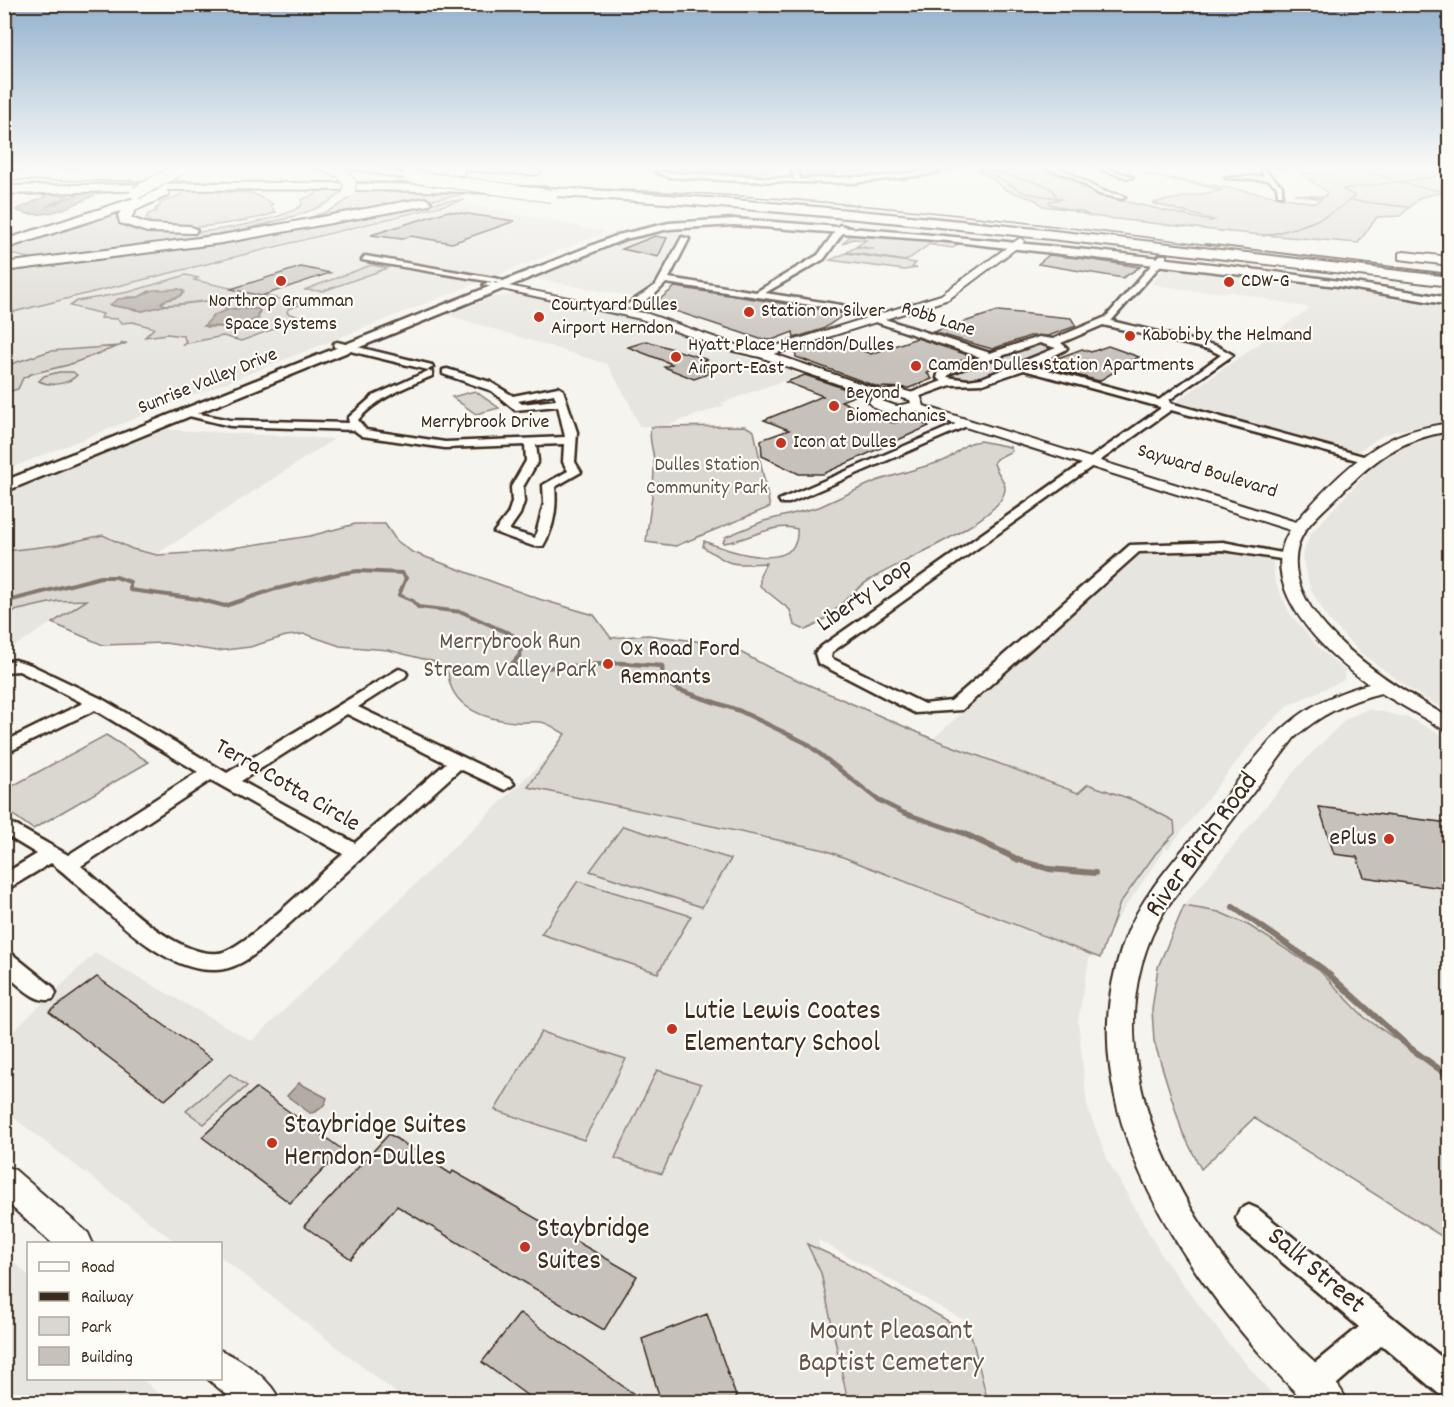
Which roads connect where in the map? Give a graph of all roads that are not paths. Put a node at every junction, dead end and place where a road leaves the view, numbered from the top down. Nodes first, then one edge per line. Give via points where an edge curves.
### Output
1 (28, 231) edge
2 (51, 231) edge
3 (244, 231) edge
4 (271, 231) edge
5 (645, 231) edge
6 (840, 231) edge
7 (875, 231) edge
8 (982, 231) edge
9 (1013, 231) edge
10 (1028, 231) edge
11 (1064, 231) edge
12 (4, 238) edge
13 (685, 240) dead end
14 (1112, 241) junction
15 (1017, 242) junction
16 (4, 245) edge
17 (1199, 252) junction
18 (1161, 259) junction
19 (1449, 261) edge
20 (31, 264) junction
21 (4, 267) edge
22 (1449, 267) edge
23 (1449, 277) edge
24 (664, 280) junction
25 (1449, 282) edge
26 (500, 284) junction
27 (529, 292) junction
28 (759, 294) junction
29 (1449, 300) edge
30 (459, 305) junction
31 (629, 306) junction
32 (877, 319) junction
33 (1102, 322) junction
34 (1054, 342) junction
35 (345, 346) junction
36 (763, 354) junction
37 (988, 356) junction
38 (1021, 366) junction
39 (428, 370) junction
40 (950, 382) junction
41 (512, 399) junction
42 (563, 402) junction
43 (913, 402) junction
44 (1161, 404) junction
45 (186, 414) junction
46 (965, 423) junction
47 (1449, 426) edge
48 (355, 427) junction
49 (572, 440) junction
50 (530, 443) junction
51 (1368, 459) junction
52 (1096, 463) junction
53 (4, 478) edge
54 (4, 487) edge
55 (785, 500) dead end
56 (1301, 526) junction
57 (1288, 558) junction
58 (4, 667) edge
59 (399, 674) dead end
60 (1384, 686) junction
61 (96, 703) junction
62 (346, 707) junction
63 (1449, 727) edge
64 (4, 749) edge
65 (458, 762) junction
66 (211, 772) junction
67 (227, 781) junction
68 (505, 784) dead end
69 (4, 825) edge
70 (355, 852) junction
71 (60, 860) junction
72 (4, 884) edge
73 (4, 960) edge
74 (45, 993) dead end
75 (4, 1180) edge
76 (1249, 1218) dead end
77 (75, 1242) edge
78 (1381, 1327) junction
79 (222, 1369) edge
80 (1449, 1383) edge
81 (1320, 1394) edge
82 (262, 1402) edge

1 - 12 highway
2 - 16 highway
3 - 20 highway
4 - 20 highway
5 - 26 main road, Sunrise Valley Drive
6 - 28 street via 816,260
7 - 15 main road, Sunrise Valley Drive
8 - 17 highway, bridge
9 - 14 highway
10 - 14 highway
11 - 23 highway
13 - 24 street
14 - 17 highway
15 - 18 main road, Sunrise Valley Drive
15 - 32 street via 945,297
17 - 25 highway
18 - 29 main road, Sunrise Valley Drive via 1349,280
18 - 33 street via 1116,312
19 - 22 highway via 1391,257
20 - 21 highway
24 - 28 street, Robb Lane
24 - 31 street via 651,296
26 - 26 street via 365,258
26 - 27 street, Sayward Boulevard
26 - 30 main road, Sunrise Valley Drive
26 - 31 street, Sayward Boulevard
26 - 35 main road, Sunrise Valley Drive
27 - 30 main road via 496,292
27 - 36 street, Sayward Boulevard via 644,316 733,348
28 - 32 street, Robb Lane via 838,307
30 - 35 main road, Sunrise Valley Drive
31 - 36 street, Sayward Boulevard via 745,343
32 - 36 street
32 - 37 street, Robb Lane
33 - 34 street
33 - 44 street, Liberty Loop via 1214,348 1228,355
34 - 37 street via 1032,341
34 - 38 street via 1061,350
35 - 39 street
35 - 45 main road, Sunrise Valley Drive
35 - 53 main road, Sunrise Valley Drive
36 - 43 street, Sayward Boulevard via 881,395 893,393
37 - 40 street via 943,373 942,378
38 - 40 street via 975,384
38 - 44 street
39 - 41 street via 446,366 450,368 447,372 490,386
39 - 48 street, Merrybrook Drive via 362,408 352,420
40 - 43 street
41 - 42 street via 519,408
41 - 42 street via 558,390
42 - 49 street
43 - 46 street, Sayward Boulevard
44 - 51 street
44 - 52 street, Liberty Loop via 1166,411
45 - 48 street via 230,423
45 - 54 main road, Sunrise Valley Drive
46 - 52 street, Sayward Boulevard
46 - 55 street
47 - 51 street via 1403,437
48 - 50 street, Merrybrook Drive via 362,433 416,442
49 - 50 street, Merrybrook Drive
49 - 50 street via 569,462 575,472 549,485 550,503 538,543 501,532 514,514 518,487 532,461
51 - 56 street
52 - 56 street, Sayward Boulevard
52 - 57 street, Liberty Loop via 827,649 824,660 921,709 956,706 1136,548 1223,546
56 - 57 street via 1291,542
57 - 60 street via 1291,584 1311,620 1338,650
58 - 61 street, Terra Cotta Circle via 25,668
59 - 62 street
60 - 63 street
60 - 81 street, River Birch Road via 1329,704 1287,734 1168,886 1138,938 1122,989 1119,1035 1126,1083 1145,1147 1163,1187 1230,1292 1266,1339
61 - 64 street
61 - 66 street, Terra Cotta Circle
62 - 65 street
62 - 67 street
65 - 68 street
65 - 70 street
66 - 67 street, Terra Cotta Circle
66 - 71 street
67 - 70 street, Terra Cotta Circle
69 - 71 street, Terra Cotta Circle
70 - 71 street, Terra Cotta Circle via 261,938 239,955 217,962 194,959 168,948
71 - 72 street
73 - 74 street
75 - 77 street
76 - 78 street, Salk Street
78 - 80 street, Salk Street
78 - 81 street, Salk Street
79 - 82 street

